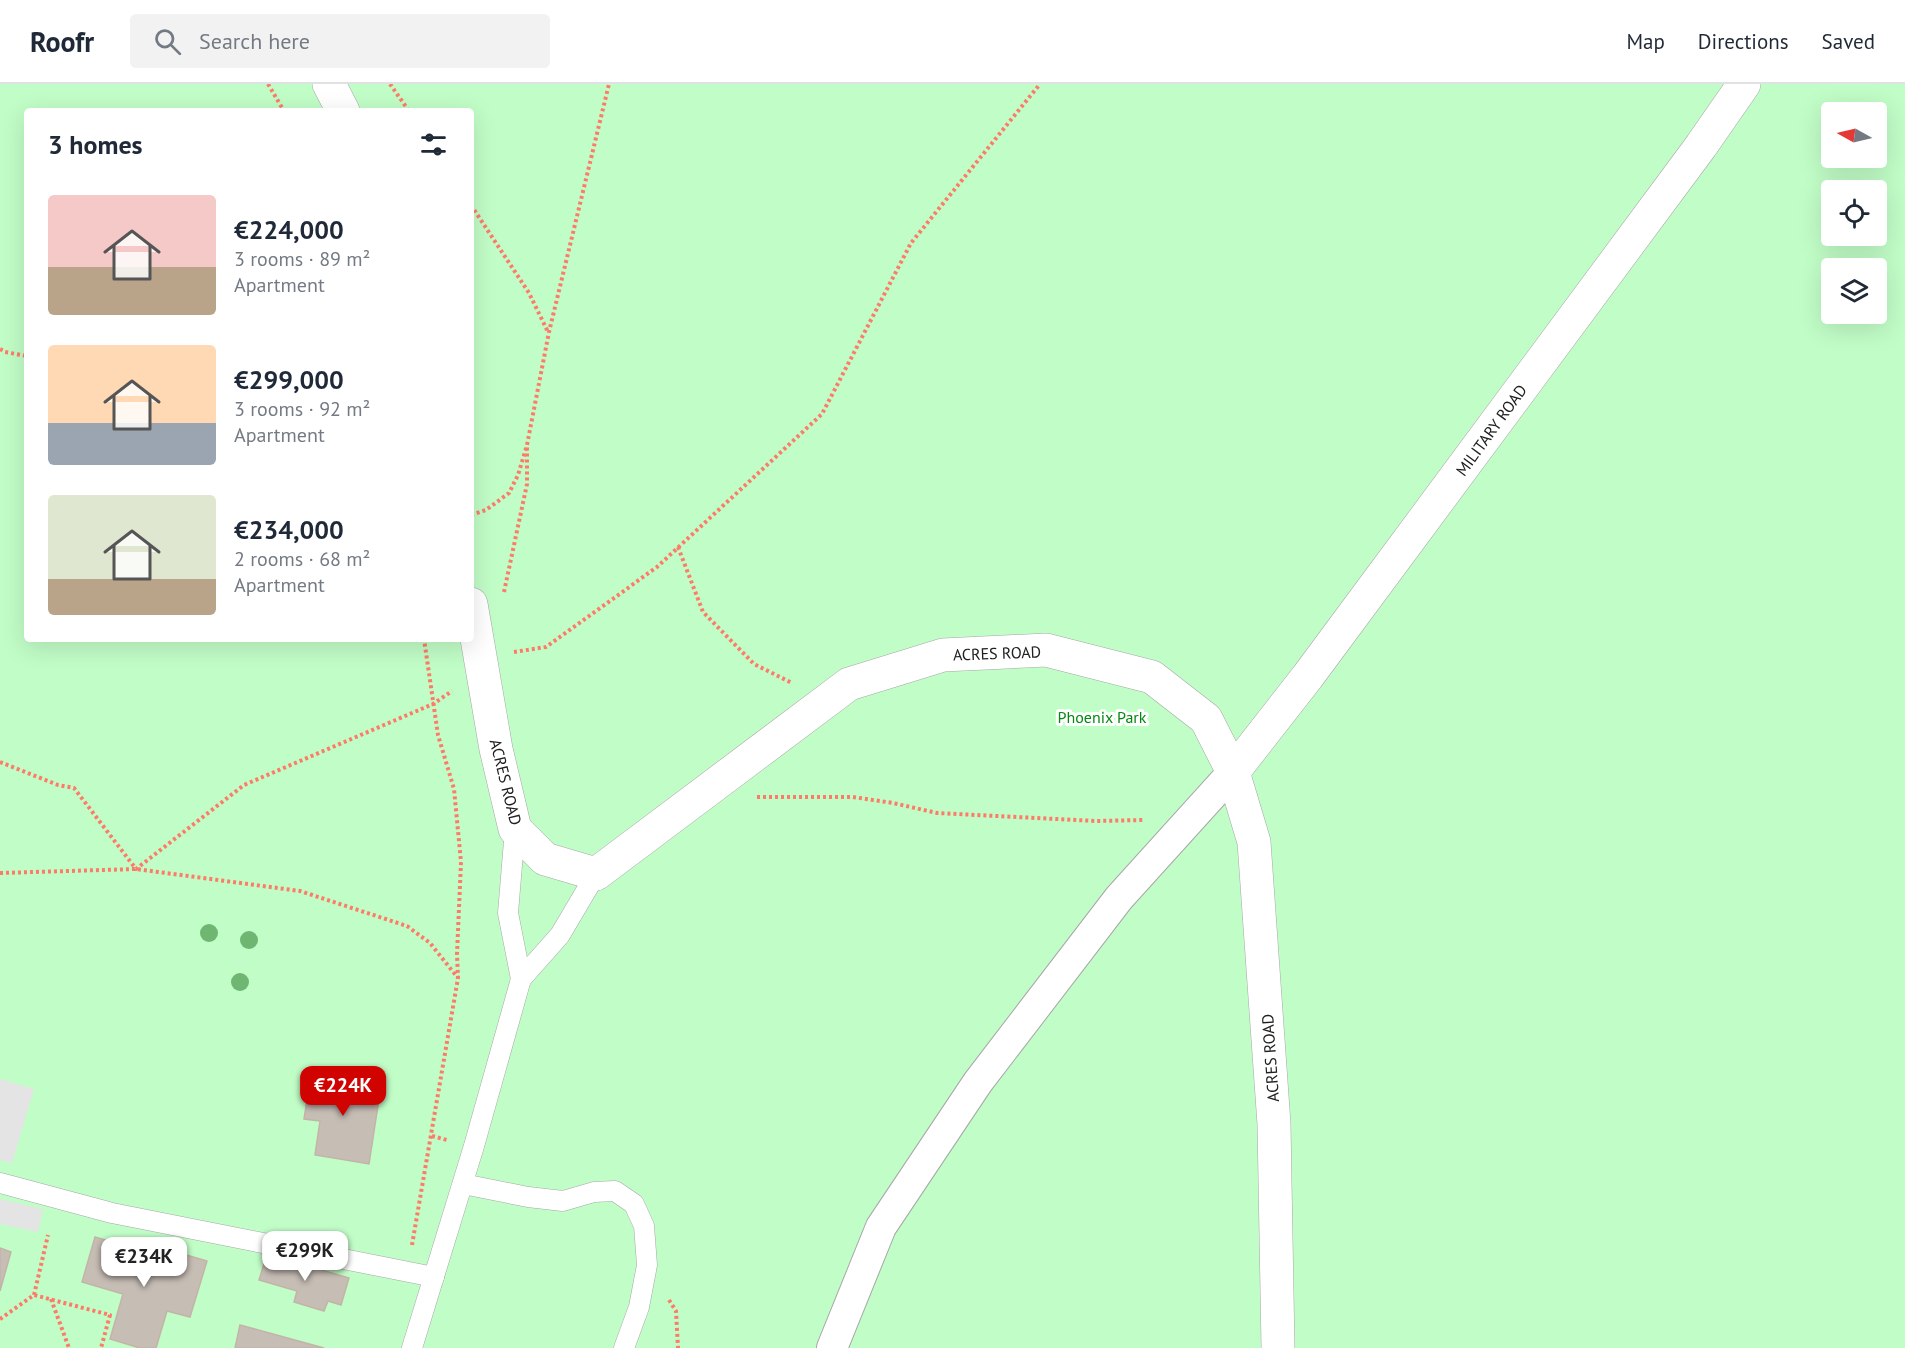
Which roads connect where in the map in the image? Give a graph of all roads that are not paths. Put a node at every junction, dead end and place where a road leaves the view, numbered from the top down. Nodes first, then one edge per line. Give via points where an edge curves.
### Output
1 (329, 84) edge
2 (1744, 84) edge
3 (341, 108) edge
4 (474, 621) edge
5 (1233, 772) junction
6 (515, 829) junction
7 (596, 874) junction
8 (521, 979) junction
9 (0, 1184) edge
10 (463, 1184) junction
11 (434, 1277) junction
12 (412, 1348) edge
13 (624, 1348) edge
14 (832, 1348) edge
15 (1278, 1348) edge

1 - 3 street
2 - 5 street, MILITARY ROAD via 1316,667
4 - 6 street, ACRES ROAD via 496,749
5 - 7 street, ACRES ROAD via 1206,719 1152,677 1046,650 943,655 849,684
5 - 14 street via 1119,898 978,1082 881,1227
5 - 15 street, ACRES ROAD via 1254,842 1274,1124
6 - 7 street, ACRES ROAD via 545,859
6 - 8 lane via 508,913
7 - 8 lane via 560,935
8 - 10 lane
9 - 11 lane via 112,1213
10 - 11 lane
10 - 13 lane via 563,1201 615,1191 634,1204 644,1226 647,1265 639,1307
11 - 12 lane

